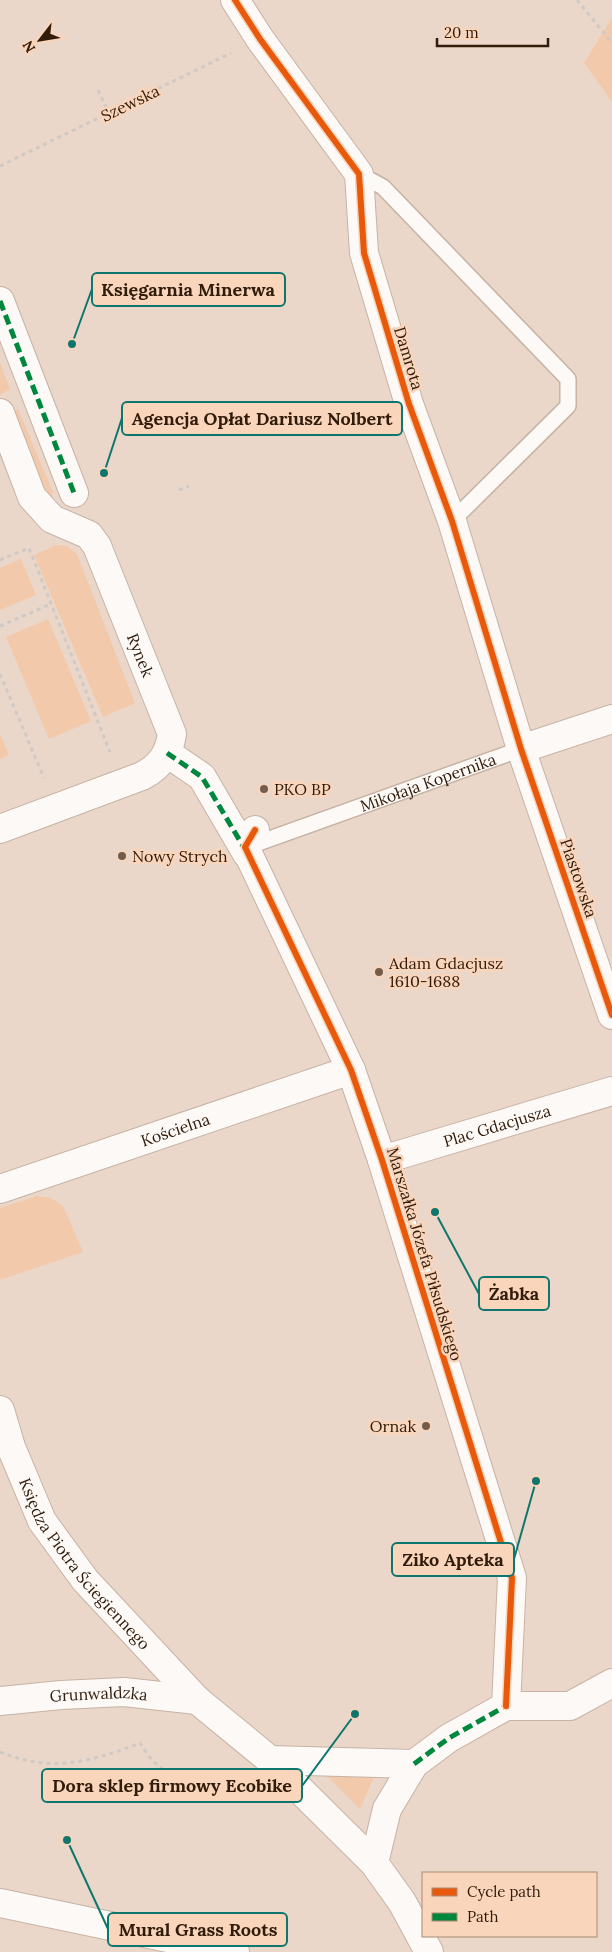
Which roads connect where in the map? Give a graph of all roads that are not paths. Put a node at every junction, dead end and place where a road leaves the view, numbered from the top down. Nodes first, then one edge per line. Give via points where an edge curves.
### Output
1 (234, 0) edge
2 (359, 174) junction
3 (0, 301) edge
4 (0, 413) edge
5 (74, 493) dead end
6 (452, 521) junction
7 (612, 719) edge
8 (521, 749) junction
9 (167, 752) junction
10 (0, 829) edge
11 (249, 844) junction
12 (612, 1015) edge
13 (351, 1070) junction
14 (612, 1091) edge
15 (382, 1160) junction
16 (0, 1189) edge
17 (0, 1410) edge
18 (612, 1683) edge
19 (197, 1700) junction
20 (0, 1701) edge
21 (506, 1706) junction
22 (270, 1760) junction
23 (414, 1764) junction
24 (374, 1863) junction
25 (0, 1903) edge
26 (235, 1952) edge
27 (429, 1952) edge

1 - 2 street
2 - 6 street, Damrota via 364,254 409,404
2 - 6 lane via 383,188 568,379 568,406
3 - 5 street
4 - 9 street, Rynek via 32,496 52,519 89,535 97,546 172,734
6 - 8 street, Damrota
7 - 8 street, Mikołaja Kopernika
8 - 11 lane, Mikołaja Kopernika
8 - 12 street, Piastowska
9 - 10 street via 154,770 142,776
9 - 11 street, Marszałka Józefa Piłsudskiego via 202,777
11 - 13 street, Marszałka Józefa Piłsudskiego
13 - 15 street, Marszałka Józefa Piłsudskiego
13 - 16 street, Kościelna
14 - 15 street, Plac Gdacjusza
15 - 21 street, Marszałka Józefa Piłsudskiego via 512,1578
17 - 19 street, Księdza Piotra Ściegiennego via 11,1447 42,1521 85,1580
18 - 21 street via 570,1706
19 - 20 street, Grunwaldzka via 124,1692
19 - 22 street, Księdza Piotra Ściegiennego
21 - 23 street via 449,1738
22 - 23 street
22 - 24 street, Księdza Piotra Ściegiennego
23 - 24 street via 387,1809
24 - 27 street, Księdza Piotra Ściegiennego via 402,1902
25 - 26 street

